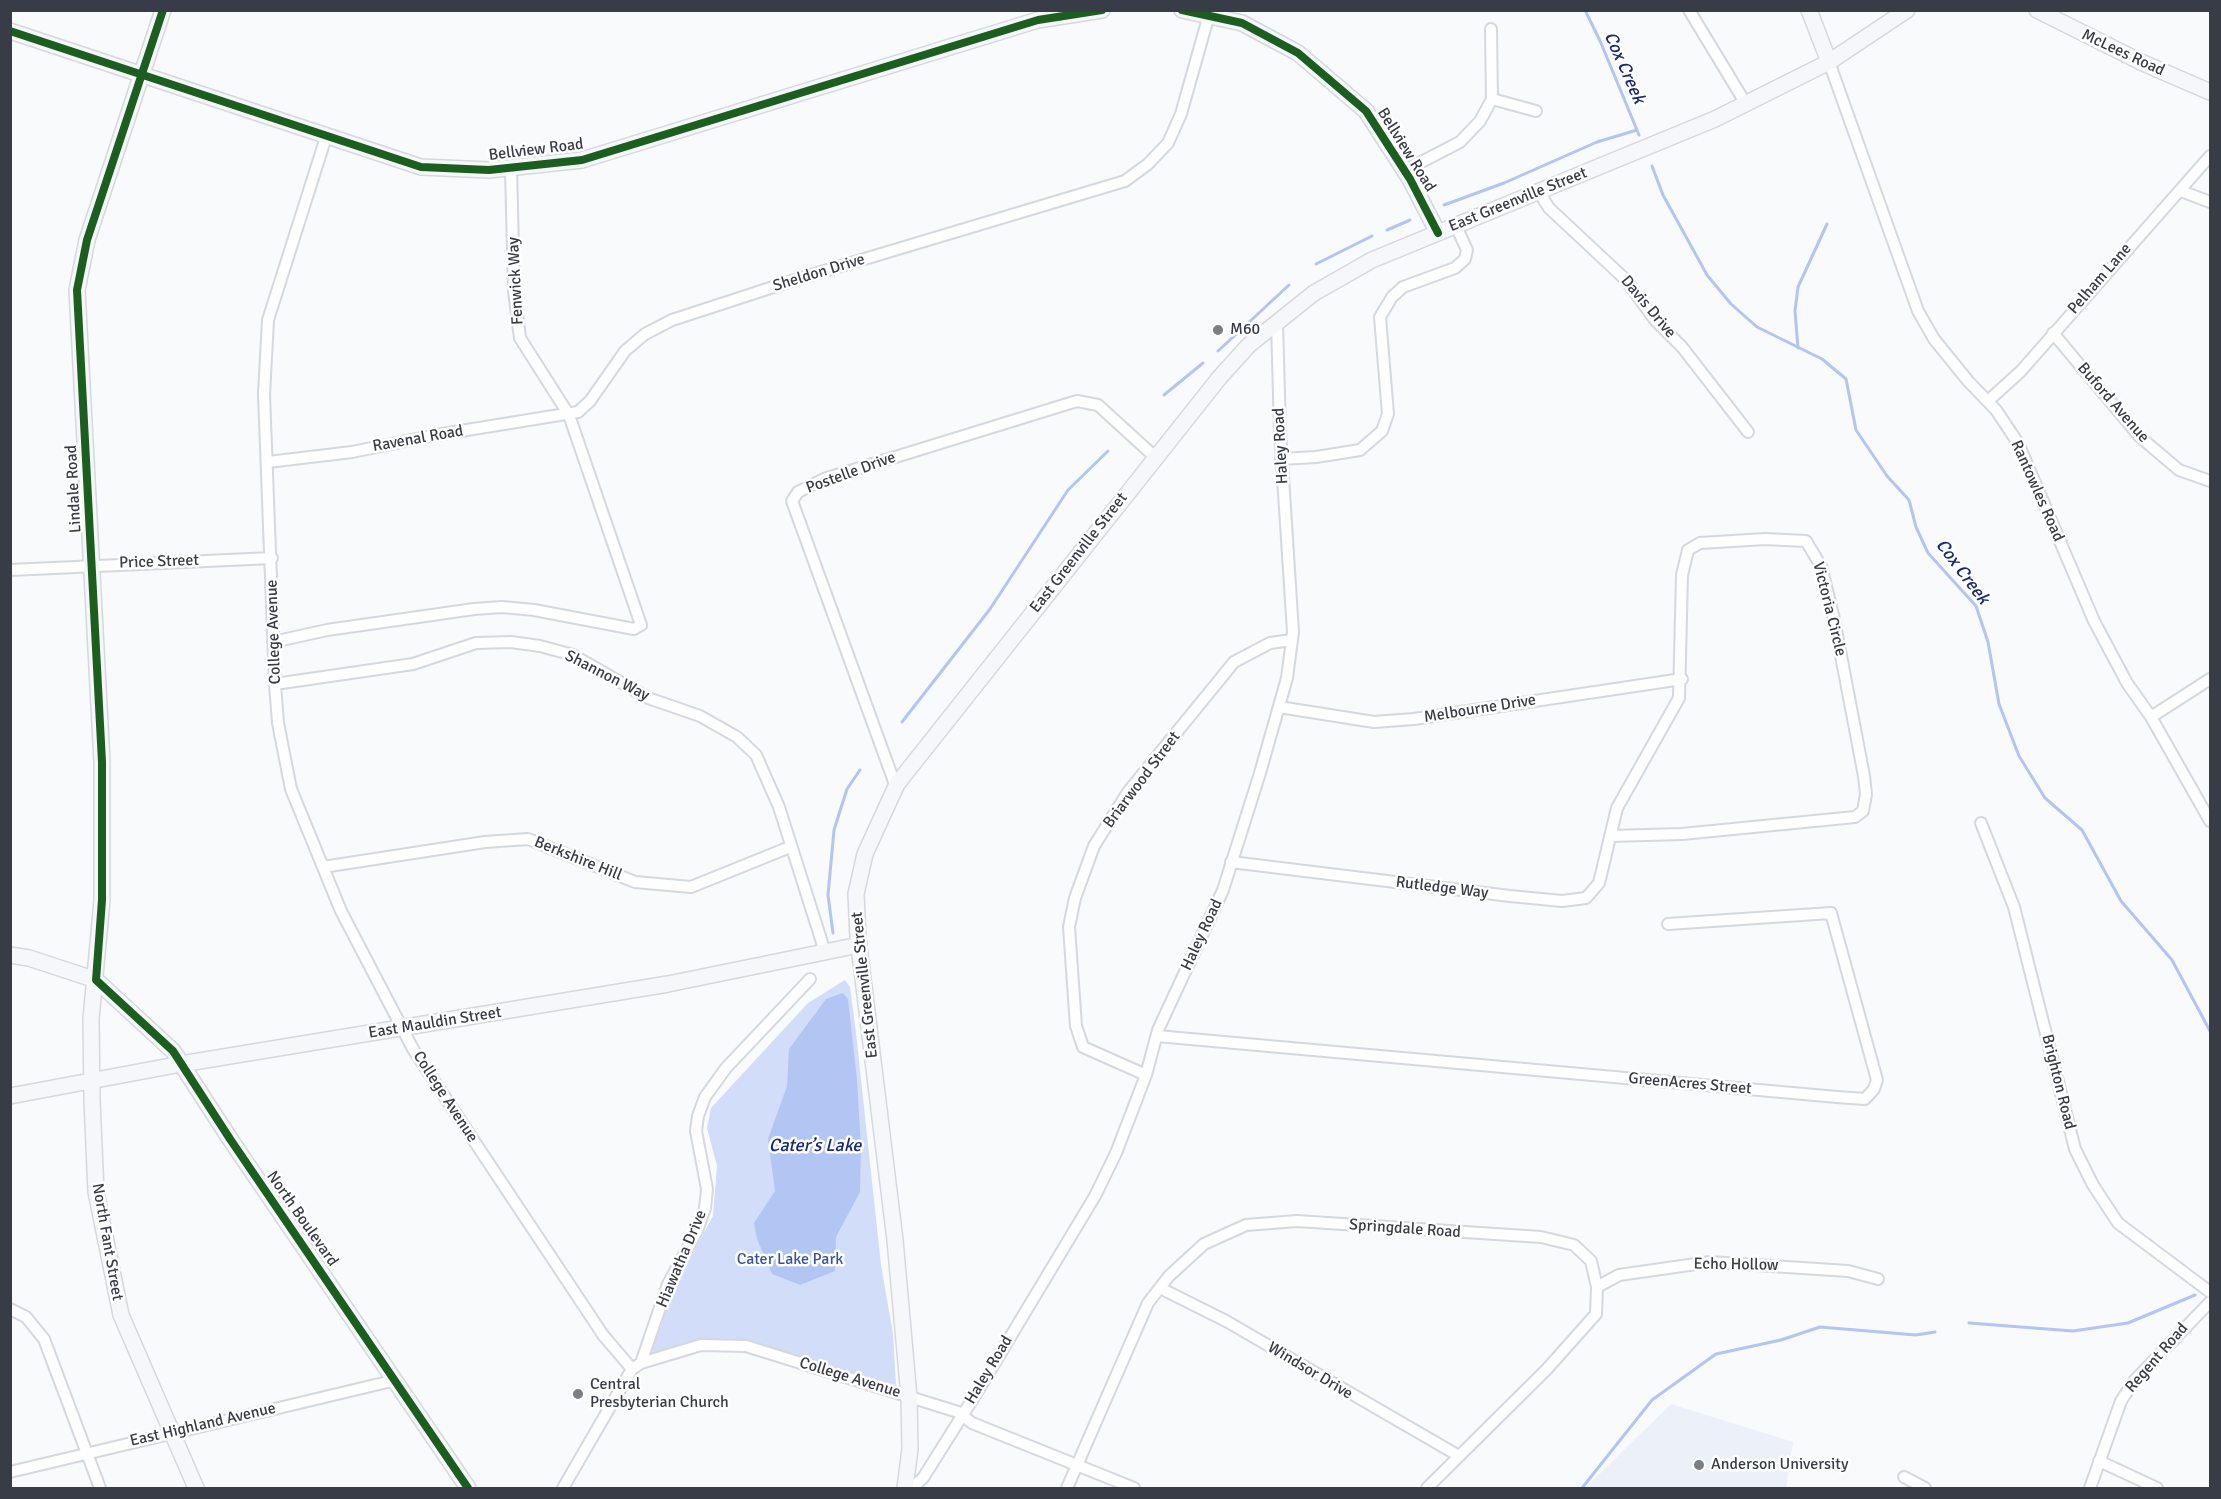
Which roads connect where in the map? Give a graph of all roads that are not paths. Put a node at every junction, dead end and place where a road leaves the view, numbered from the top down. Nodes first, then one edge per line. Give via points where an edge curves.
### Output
1 (163, 10) edge
2 (1102, 10) edge
3 (1182, 10) edge
4 (1689, 10) edge
5 (1809, 10) edge
6 (1907, 10) edge
7 (2037, 10) edge
8 (1209, 13) edge
9 (1491, 29) dead end
10 (10, 32) edge
11 (1829, 62) junction
12 (141, 76) junction
13 (2211, 92) edge
14 (1492, 99) junction
15 (1746, 104) junction
16 (1536, 111) dead end
17 (326, 137) junction
18 (2211, 156) edge
19 (511, 168) junction
20 (1404, 171) junction
21 (2181, 191) junction
22 (1539, 192) junction
23 (2211, 202) edge
24 (1456, 226) junction
25 (1438, 233) junction
26 (1277, 323) junction
27 (2053, 333) junction
28 (1988, 401) junction
29 (569, 415) junction
30 (1748, 432) dead end
31 (1155, 456) junction
32 (1281, 459) junction
33 (268, 462) junction
34 (2211, 482) edge
35 (272, 558) junction
36 (92, 565) junction
37 (10, 570) edge
38 (1292, 640) junction
39 (273, 642) junction
40 (1682, 679) junction
41 (2211, 679) edge
42 (275, 684) junction
43 (1279, 707) junction
44 (2151, 717) junction
45 (896, 787) junction
46 (2211, 821) edge
47 (1982, 823) dead end
48 (1610, 836) junction
49 (790, 847) junction
50 (1231, 862) junction
51 (323, 867) junction
52 (1668, 924) dead end
53 (859, 945) junction
54 (825, 952) junction
55 (10, 956) edge
56 (810, 979) dead end
57 (96, 980) junction
58 (402, 1028) junction
59 (1157, 1036) junction
60 (181, 1064) junction
61 (1146, 1075) junction
62 (92, 1080) junction
63 (10, 1096) edge
64 (1878, 1279) dead end
65 (1597, 1287) junction
66 (1160, 1288) junction
67 (2211, 1292) edge
68 (2211, 1302) edge
69 (10, 1309) edge
70 (636, 1366) junction
71 (396, 1380) junction
72 (909, 1397) junction
73 (962, 1415) junction
74 (170, 1433) junction
75 (87, 1453) junction
76 (1459, 1456) junction
77 (2099, 1461) junction
78 (1077, 1464) junction
79 (10, 1472) edge
80 (1904, 1476) dead end
81 (100, 1488) edge
82 (196, 1488) edge
83 (468, 1488) edge
84 (563, 1488) edge
85 (905, 1488) edge
86 (912, 1488) edge
87 (1067, 1488) edge
88 (1134, 1488) edge
89 (1427, 1488) edge
90 (1925, 1488) edge
91 (2090, 1488) edge
92 (2157, 1488) edge

1 - 12 street, Lindale Road
2 - 19 street, Bellview Road via 1038,20 582,160
3 - 8 street, Bellview Road
4 - 15 street
5 - 11 street
6 - 11 street, East Greenville Street
7 - 13 street, McLees Road
8 - 20 street, Bellview Road via 1242,23 1298,53 1366,111
8 - 29 street, Sheldon Drive via 1181,114 1168,143 1125,181 672,320 645,334 625,351 590,400
9 - 14 street
10 - 12 street, Bellview Road
11 - 15 street, East Greenville Street
11 - 28 street, Rantowles Road via 1918,311 1934,339
12 - 17 street, Bellview Road
12 - 36 street, Lindale Road via 87,240 77,290
14 - 16 street
14 - 20 street via 1480,121 1460,142
15 - 22 street, East Greenville Street
17 - 19 street, Bellview Road via 421,167
17 - 33 street, College Avenue via 268,320 264,394
18 - 21 street, Pelham Lane
19 - 29 street, Fenwick Way via 514,291 520,338
20 - 25 street, Bellview Road
21 - 23 street
21 - 27 street, Pelham Lane
22 - 24 street, East Greenville Street
22 - 30 street, Davis Drive via 1549,208 1626,280
24 - 25 street, East Greenville Street
24 - 32 street via 1467,250 1465,258 1455,268 1403,287 1380,316 1388,414 1382,431 1360,450
25 - 26 street, East Greenville Street via 1340,276
26 - 31 street, East Greenville Street via 1249,345
26 - 32 street, Haley Road
27 - 28 street, Pelham Lane via 2021,371
27 - 34 street, Buford Avenue via 2140,437 2179,470
28 - 44 street, Rantowles Road via 2018,443 2094,621 2127,683
29 - 33 street, Ravenal Road via 352,452
29 - 39 street via 641,621 639,627 502,607 327,630
31 - 45 street, East Greenville Street
31 - 45 street, Postelle Drive via 1098,405 1077,401 824,479 798,492 792,501
32 - 38 street, Haley Road
33 - 35 street, College Avenue
35 - 36 street, Price Street
35 - 39 street, College Avenue
36 - 37 street, Price Street
36 - 57 street, Lindale Road via 103,851
38 - 43 street, Haley Road
38 - 61 street, Briarwood Street via 1270,643 1234,662 1128,792 1094,846 1075,898 1070,927 1076,1026 1083,1047
39 - 42 street, College Avenue
40 - 43 street, Melbourne Drive via 1374,722
40 - 48 street, Victoria Circle via 1679,698 1617,808
40 - 48 street, Victoria Circle via 1682,575 1688,550 1700,543 1806,541 1821,566 1834,619 1864,776 1863,811 1843,819 1682,834
41 - 44 street
42 - 49 street, Shannon Way via 413,664 476,643 540,646 573,655 648,698 700,716 738,737 756,755 779,807
42 - 51 street, College Avenue via 291,789
43 - 50 street, Haley Road
44 - 46 street, Rantowles Road
45 - 53 street, East Greenville Street via 865,854 856,894
47 - 67 street, Brighton Road via 2014,907 2075,1149 2118,1223
48 - 50 street, Rutledge Way via 1599,883 1586,898 1562,901
49 - 51 street, Berkshire Hill via 691,887 635,882 528,839
49 - 54 street, Shannon Way
50 - 59 street, Haley Road
51 - 58 street, College Avenue via 341,911
52 - 59 street, GreenAcres Street via 1831,913 1877,1080 1874,1089 1865,1099 1837,1097
53 - 54 street, East Mauldin Street
53 - 72 street, East Greenville Street via 895,1240
54 - 58 street, East Mauldin Street via 668,984
55 - 57 street, North Boulevard via 29,958
56 - 70 street, Hiawatha Drive via 726,1068 705,1097 696,1131 707,1189 705,1208 697,1232 668,1284
57 - 60 street, North Boulevard via 147,1025
57 - 62 street, North Fant Street
58 - 60 street, East Mauldin Street
58 - 70 street, College Avenue via 603,1335
59 - 61 street, Haley Road
60 - 62 street, East Mauldin Street
60 - 71 street, North Boulevard
61 - 73 street, Haley Road via 1095,1196
62 - 63 street, East Mauldin Street
62 - 74 street, North Fant Street via 96,1192 121,1315
64 - 65 street, Echo Hollow via 1848,1271 1710,1262 1619,1275
65 - 66 street, Springdale Road via 1590,1261 1574,1245 1558,1240 1297,1221 1246,1225 1204,1244
65 - 76 street, Springdale Road via 1596,1314
66 - 76 street, Windsor Drive via 1226,1321
66 - 78 street, Springdale Road via 1148,1303
68 - 77 street, Regent Road via 2134,1381 2121,1401
69 - 75 street via 26,1317 44,1339
70 - 72 street, College Avenue via 701,1345 746,1346
70 - 84 street, Hiawatha Drive
71 - 74 street, East Highland Avenue
71 - 83 street, North Boulevard
72 - 73 street, College Avenue
72 - 85 street, East Greenville Street via 910,1449
73 - 78 street, College Avenue via 972,1423
73 - 86 street, Haley Road via 923,1478
74 - 75 street, East Highland Avenue
74 - 82 street, North Fant Street
75 - 79 street, East Highland Avenue
75 - 81 street
76 - 89 street, Springdale Road
77 - 91 street, Regent Road
77 - 92 street
78 - 87 street, Springdale Road
78 - 88 street, College Avenue
80 - 90 street

